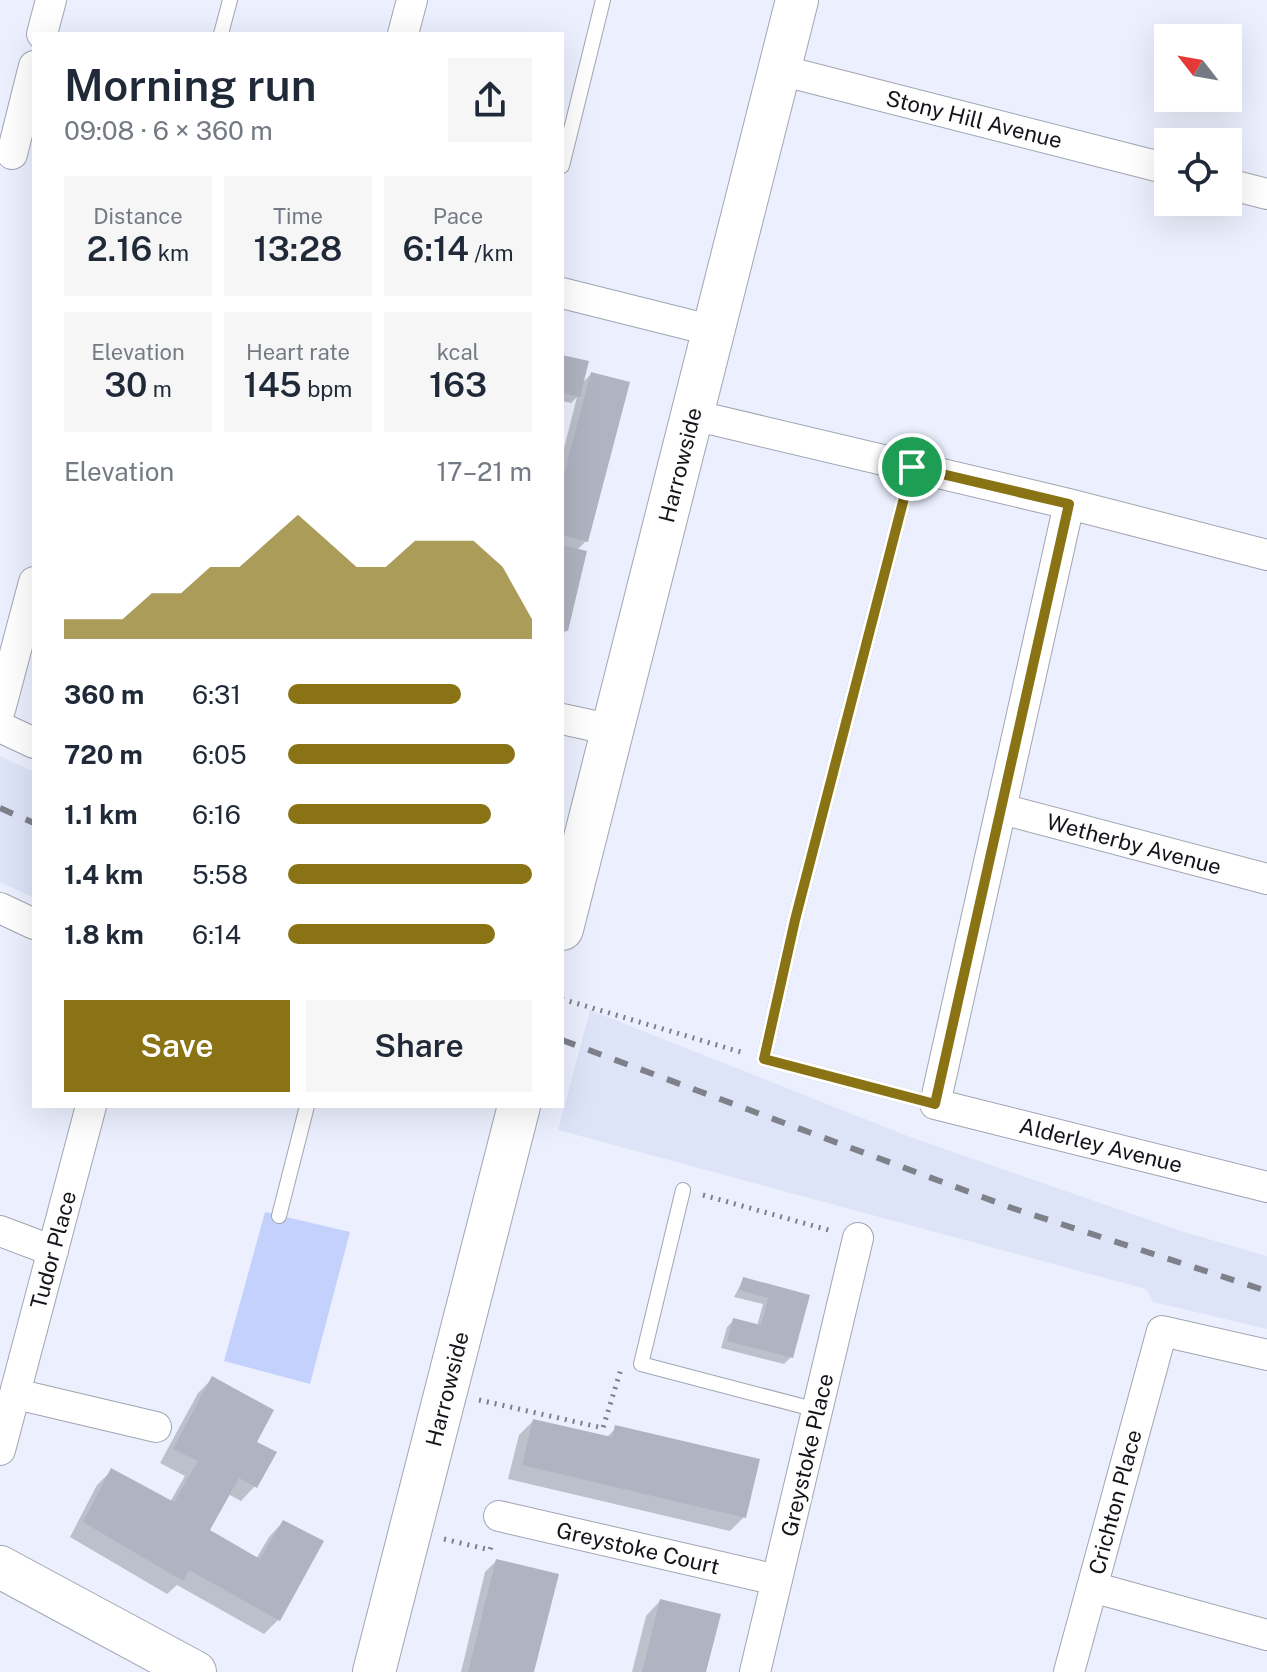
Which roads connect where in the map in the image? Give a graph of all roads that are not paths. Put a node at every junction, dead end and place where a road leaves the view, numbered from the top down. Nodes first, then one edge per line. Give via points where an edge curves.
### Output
1 (51, 0) edge
2 (230, 0) edge
3 (412, 0) edge
4 (603, 0) edge
5 (797, 0) edge
6 (43, 32) edge
7 (222, 32) edge
8 (404, 32) edge
9 (780, 70) junction
10 (32, 75) edge
11 (15, 155) edge
12 (564, 158) edge
13 (1154, 165) edge
14 (1242, 188) edge
15 (1267, 194) edge
16 (564, 294) edge
17 (714, 331) junction
18 (693, 415) junction
19 (912, 467) junction
20 (1069, 504) junction
21 (1267, 555) edge
22 (32, 590) edge
23 (0, 710) edge
24 (564, 719) edge
25 (0, 727) edge
26 (613, 730) junction
27 (32, 742) edge
28 (1002, 809) junction
29 (1267, 879) edge
30 (0, 908) edge
31 (564, 921) edge
32 (32, 923) edge
33 (935, 1104) junction
34 (90, 1108) edge
35 (306, 1108) edge
36 (518, 1108) edge
37 (1267, 1187) edge
38 (683, 1190) road end
39 (279, 1216) dead end
40 (0, 1231) edge
41 (858, 1238) road end
42 (53, 1251) junction
43 (1267, 1355) edge
44 (16, 1394) junction
45 (817, 1410) junction
46 (156, 1427) dead end
47 (0, 1450) edge
48 (499, 1516) dead end
49 (0, 1567) edge
50 (777, 1580) junction
51 (1092, 1587) junction
52 (1267, 1635) edge
53 (142, 1660) edge
54 (195, 1672) edge
55 (374, 1672) edge
56 (755, 1672) edge
57 (1069, 1672) edge

1 - 6 street
2 - 7 lane
3 - 8 street
4 - 12 lane
5 - 9 street, Harrowside
9 - 13 street, Stony Hill Avenue
9 - 17 street, Harrowside
10 - 11 street
14 - 15 street
16 - 17 street
17 - 18 street, Harrowside
18 - 19 street
18 - 26 street, Harrowside
19 - 20 street
19 - 33 lane via 764,1059
20 - 21 street
20 - 28 street
22 - 23 street
24 - 26 street
25 - 27 street
26 - 31 street, Harrowside
28 - 29 street, Wetherby Avenue
28 - 33 street
30 - 32 street
33 - 37 street, Alderley Avenue
34 - 42 street, Tudor Place
35 - 39 lane
36 - 55 street, Harrowside
38 - 45 lane via 641,1364
40 - 42 street
41 - 45 street, Greystoke Place
42 - 44 street, Tudor Place
43 - 51 street, Crichton Place via 1162,1331
44 - 46 street via 88,1425
44 - 47 street, Tudor Place
45 - 50 street, Greystoke Place
48 - 50 street, Greystoke Court
49 - 53 street
50 - 56 street, Greystoke Place
51 - 52 street
51 - 57 street, Crichton Place
53 - 54 street

